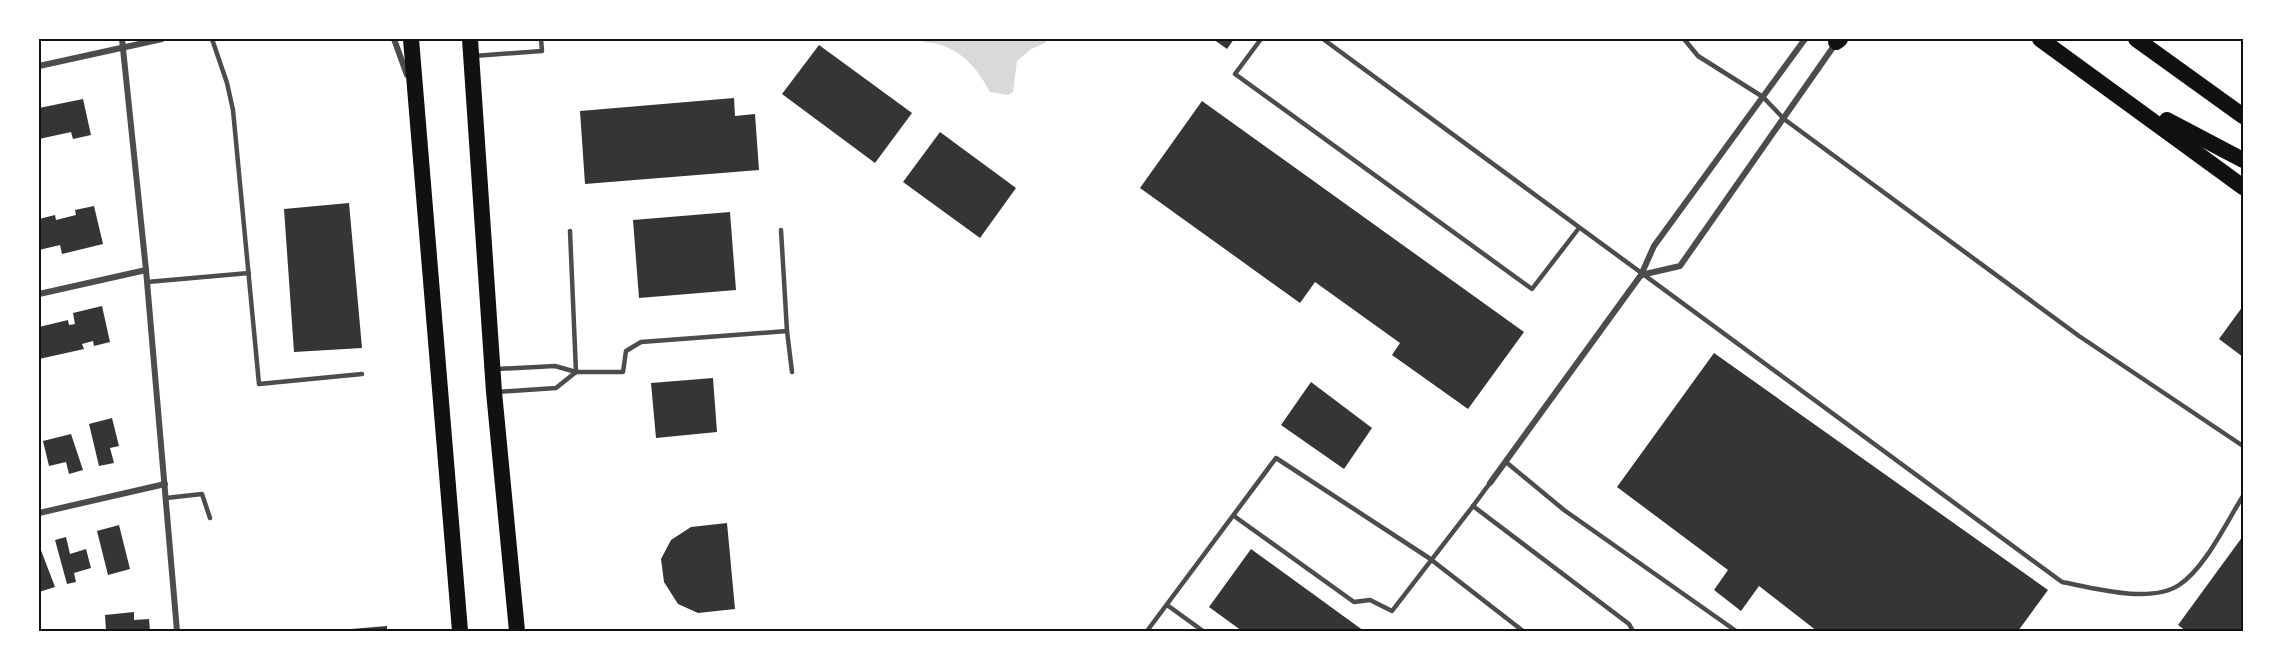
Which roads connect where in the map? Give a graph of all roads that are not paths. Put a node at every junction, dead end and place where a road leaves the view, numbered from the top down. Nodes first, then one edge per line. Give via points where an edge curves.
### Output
1 (122, 39) edge
2 (162, 39) edge
3 (212, 39) edge
4 (393, 39) edge
5 (411, 39) edge
6 (541, 39) edge
7 (1261, 39) edge
8 (1323, 39) edge
9 (1684, 39) edge
10 (1805, 39) edge
11 (2040, 39) edge
12 (2136, 39) edge
13 (1838, 40) edge
14 (471, 47) edge
15 (123, 48) junction
16 (39, 66) edge
17 (2121, 96) junction
18 (416, 97) junction
19 (1763, 98) junction
20 (2243, 116) edge
21 (1784, 119) junction
22 (2243, 160) edge
23 (2243, 187) edge
24 (1579, 228) junction
25 (781, 230) dead end
26 (570, 231) dead end
27 (146, 270) junction
28 (249, 273) junction
29 (1641, 275) junction
30 (147, 282) junction
31 (39, 294) edge
32 (787, 331) junction
33 (493, 369) junction
34 (576, 372) junction
35 (792, 372) dead end
36 (362, 374) dead end
37 (494, 392) junction
38 (2243, 446) edge
39 (1506, 462) junction
40 (1490, 483) joint
41 (165, 484) junction
42 (2243, 496) edge
43 (166, 498) junction
44 (1473, 506) junction
45 (39, 513) edge
46 (1234, 516) junction
47 (210, 518) dead end
48 (1431, 559) junction
49 (1167, 605) junction
50 (177, 631) edge
51 (460, 631) edge
52 (517, 631) edge
53 (1147, 631) edge
54 (1203, 631) edge
55 (1523, 631) edge
56 (1633, 631) edge
57 (1736, 631) edge

1 - 15 street
2 - 15 street
3 - 28 lane via 233,110
4 - 18 street
5 - 18 highway
6 - 14 lane via 542,51
7 - 24 lane via 1235,74 1532,289
8 - 24 lane
9 - 19 lane via 1698,56
10 - 19 street
11 - 17 highway
12 - 20 highway
13 - 21 street
14 - 33 highway
15 - 16 street
15 - 27 street
17 - 22 highway
17 - 23 highway
18 - 51 highway
19 - 21 lane
19 - 29 street via 1654,246
21 - 29 street via 1680,266
21 - 38 lane via 2079,336
24 - 29 lane
25 - 32 lane
26 - 34 lane
27 - 30 street
27 - 31 street
28 - 30 lane
28 - 36 lane via 259,384
29 - 39 street
29 - 42 lane via 2062,582 2152,594 2178,586 2198,568
30 - 41 street
32 - 34 lane via 641,342 626,351 623,372
32 - 35 lane
33 - 34 lane via 555,366
33 - 37 highway
34 - 37 lane via 556,388
37 - 52 highway
39 - 40 street
39 - 57 lane via 1564,510
40 - 44 lane
41 - 43 street
41 - 45 street
43 - 47 lane via 202,494
43 - 50 street
44 - 48 lane
44 - 56 lane via 1629,624
46 - 48 lane via 1354,602 1370,600 1392,611
46 - 48 lane via 1276,458
46 - 49 lane
48 - 55 lane
49 - 53 lane
49 - 54 lane

